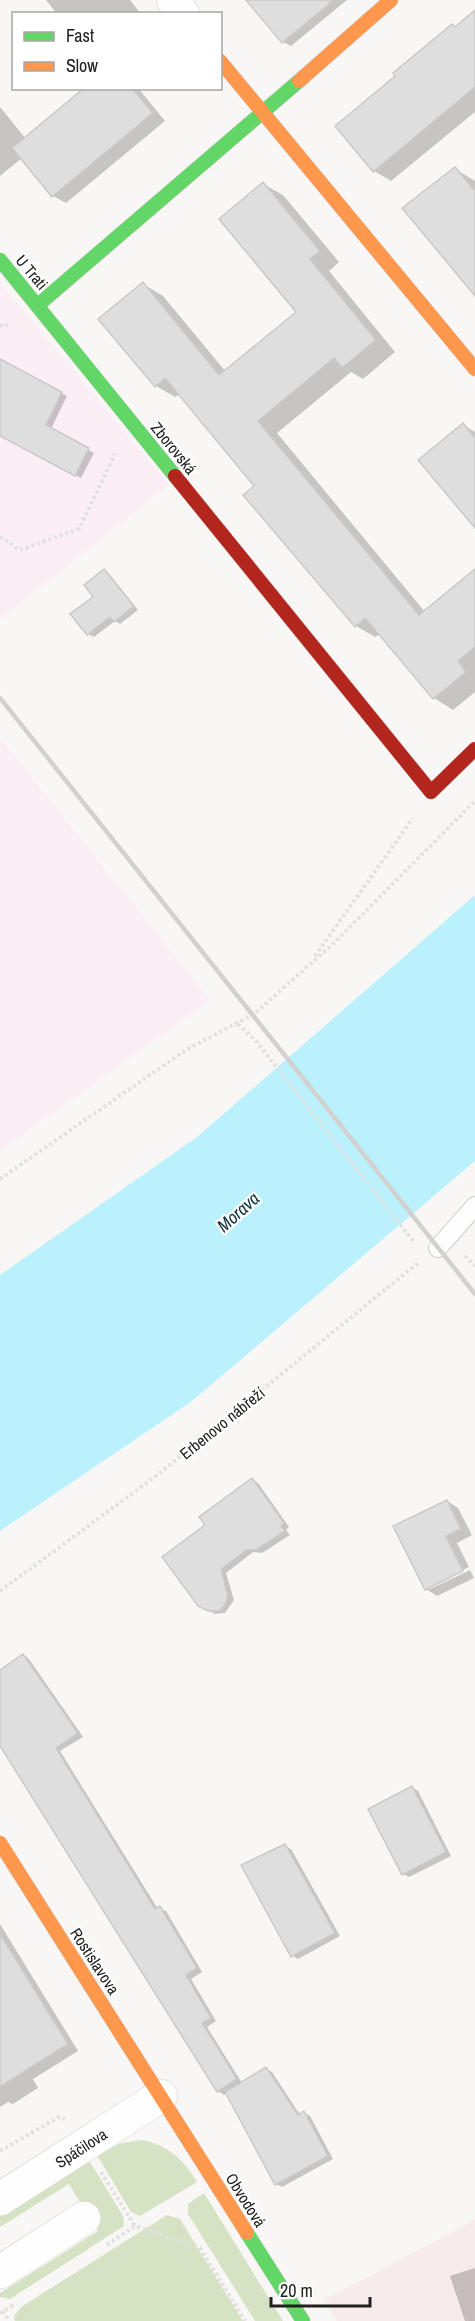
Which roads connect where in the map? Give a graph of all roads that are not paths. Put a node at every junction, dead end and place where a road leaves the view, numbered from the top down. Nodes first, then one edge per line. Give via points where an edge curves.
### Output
1 (391, 0) edge
2 (222, 64) edge
3 (262, 114) junction
4 (0, 260) edge
5 (38, 305) junction
6 (475, 369) edge
7 (475, 749) edge
8 (475, 1206) edge
9 (438, 1248) road end
10 (0, 1844) edge
11 (161, 2096) junction
12 (0, 2199) edge
13 (84, 2218) dead end
14 (0, 2272) edge
15 (303, 2321) edge

1 - 3 street
2 - 3 street
3 - 5 street
3 - 6 street
4 - 5 street, U Trati
5 - 7 street, Zborovská via 431,792
8 - 9 lane
10 - 11 street, Rostislavova
11 - 12 street, Spáčilova
11 - 15 street, Obvodová
13 - 14 street

